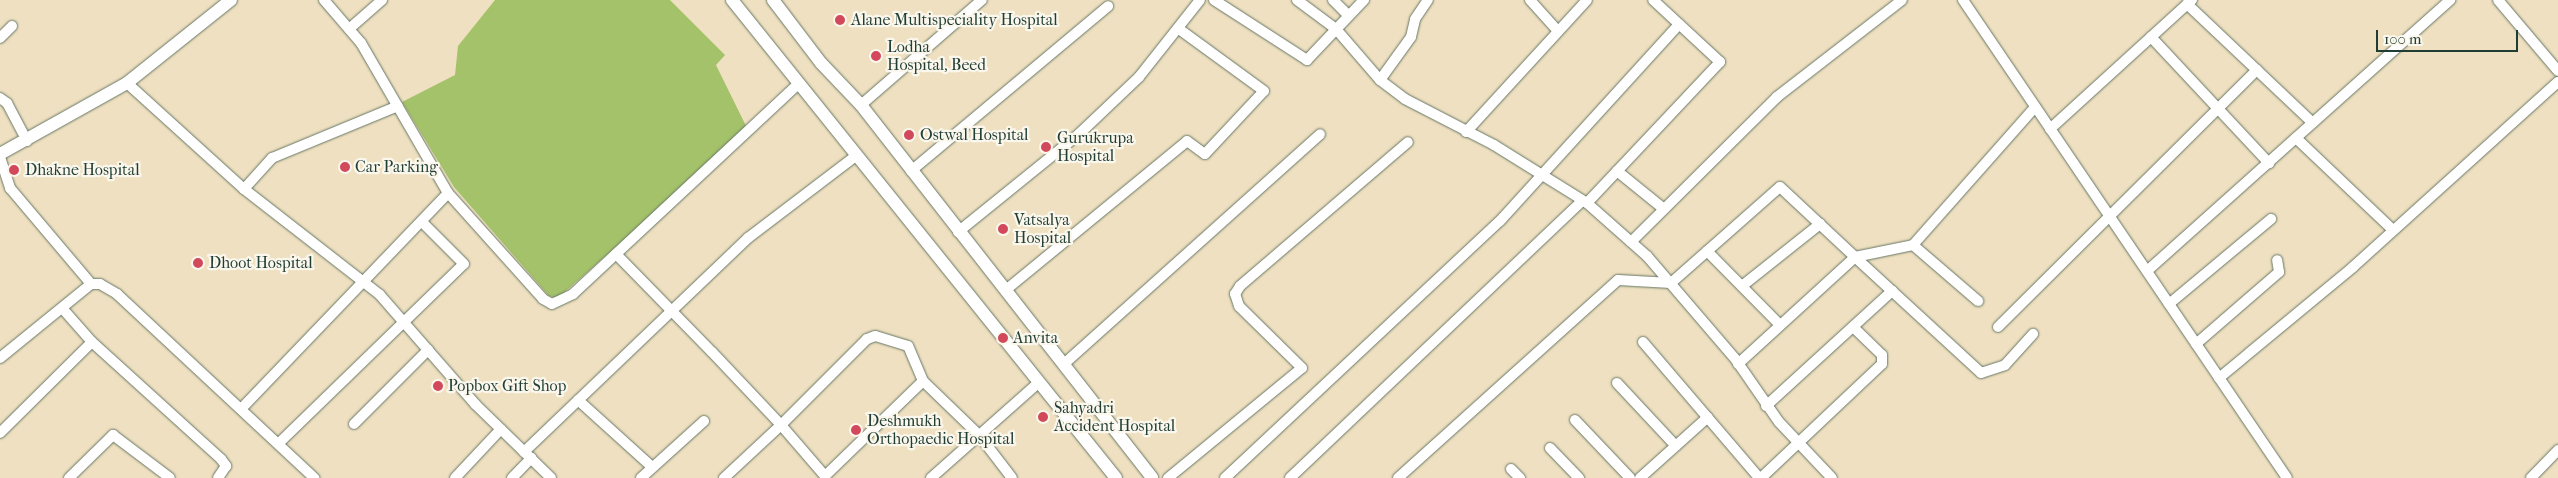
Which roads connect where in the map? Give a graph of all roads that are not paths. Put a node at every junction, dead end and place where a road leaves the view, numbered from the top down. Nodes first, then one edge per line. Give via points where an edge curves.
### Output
1 (231, 0) edge
2 (324, 0) edge
3 (382, 0) edge
4 (732, 0) edge
5 (773, 0) edge
6 (982, 0) edge
7 (1200, 0) edge
8 (1214, 0) edge
9 (1297, 0) edge
10 (1333, 0) edge
11 (1364, 0) edge
12 (1428, 0) edge
13 (1530, 0) edge
14 (1587, 0) edge
15 (1653, 0) edge
16 (1902, 0) edge
17 (1963, 0) edge
18 (2450, 0) edge
19 (2498, 0) edge
20 (2189, 2) edge
21 (1108, 6) dead end
22 (1348, 15) junction
23 (1679, 24) junction
24 (12, 26) dead end
25 (349, 29) junction
26 (1179, 29) junction
27 (1336, 29) junction
28 (1557, 30) junction
29 (2151, 37) junction
30 (0, 38) edge
31 (2257, 70) junction
32 (2558, 70) edge
33 (1380, 80) junction
34 (2558, 82) edge
35 (127, 83) junction
36 (799, 83) junction
37 (0, 98) edge
38 (861, 105) junction
39 (398, 106) junction
40 (2035, 107) junction
41 (2218, 108) junction
42 (2313, 123) junction
43 (2050, 128) junction
44 (1466, 132) junction
45 (1320, 134) dead end
46 (2296, 138) junction
47 (26, 141) junction
48 (1408, 142) dead end
49 (0, 156) edge
50 (857, 156) junction
51 (2269, 162) junction
52 (911, 171) junction
53 (1617, 171) junction
54 (1542, 174) junction
55 (244, 189) junction
56 (448, 193) junction
57 (1584, 202) junction
58 (1664, 209) junction
59 (2108, 214) junction
60 (2270, 219) dead end
61 (423, 223) junction
62 (1820, 224) junction
63 (2392, 229) junction
64 (958, 232) junction
65 (1631, 242) junction
66 (1912, 245) junction
67 (1707, 251) junction
68 (616, 254) junction
69 (1855, 257) junction
70 (2277, 260) dead end
71 (2147, 271) junction
72 (363, 282) junction
73 (1671, 283) junction
74 (92, 284) junction
75 (1742, 286) junction
76 (1007, 289) junction
77 (1892, 291) junction
78 (1978, 301) dead end
79 (2169, 304) junction
80 (62, 308) junction
81 (670, 310) junction
82 (403, 321) junction
83 (1780, 325) junction
84 (1852, 327) junction
85 (1998, 327) dead end
86 (2033, 334) dead end
87 (92, 342) junction
88 (1643, 342) dead end
89 (2196, 344) junction
90 (428, 350) junction
91 (0, 358) edge
92 (1064, 364) junction
93 (1738, 364) junction
94 (2219, 378) junction
95 (923, 381) junction
96 (1039, 382) junction
97 (1616, 383) dead end
98 (578, 400) junction
99 (1766, 406) junction
100 (241, 409) junction
101 (1708, 417) junction
102 (1575, 420) dead end
103 (704, 421) dead end
104 (354, 424) dead end
105 (781, 425) junction
106 (501, 429) junction
107 (0, 432) edge
108 (979, 435) junction
109 (279, 443) junction
110 (1800, 445) junction
111 (1676, 446) junction
112 (1550, 448) dead end
113 (2558, 450) edge
114 (528, 455) junction
115 (652, 466) junction
116 (1511, 469) dead end
117 (69, 478) edge
118 (170, 478) edge
119 (218, 478) edge
120 (314, 478) edge
121 (455, 478) edge
122 (512, 478) edge
123 (551, 478) edge
124 (641, 478) edge
125 (724, 478) edge
126 (931, 478) edge
127 (1012, 478) edge
128 (1116, 478) edge
129 (1152, 478) edge
130 (1168, 478) edge
131 (1225, 478) edge
132 (1290, 478) edge
133 (1398, 478) edge
134 (1520, 478) edge
135 (1579, 478) edge
136 (1630, 478) edge
137 (1640, 478) edge
138 (1760, 478) edge
139 (1832, 478) edge
140 (2287, 478) edge
141 (2531, 478) edge

1 - 35 main road
2 - 25 street
3 - 25 street
4 - 36 main road
5 - 38 main road
6 - 38 street
7 - 26 street
8 - 27 street via 1307,60
9 - 27 street
10 - 22 street
11 - 22 street
12 - 33 street via 1414,19 1411,37
13 - 28 street
14 - 28 street
15 - 23 street
16 - 58 street via 1777,97
17 - 40 street
18 - 42 street
19 - 32 street
20 - 29 street
20 - 31 street
21 - 52 street
22 - 27 street
23 - 53 street via 1720,62
23 - 54 street
24 - 30 street
25 - 39 street
26 - 64 street via 1139,77 1079,134
26 - 76 street via 1264,90 1205,154 1187,141
27 - 33 street
28 - 44 street
29 - 41 street
29 - 43 street
31 - 41 street
31 - 42 street
33 - 44 street
34 - 63 street
35 - 47 main road
35 - 55 street
36 - 50 main road
36 - 68 street
37 - 47 street via 8,103
38 - 52 main road
39 - 55 street via 272,158
39 - 56 street
40 - 43 street
40 - 66 street
41 - 51 street
41 - 59 street
42 - 46 street
43 - 59 street
44 - 54 street
45 - 92 street
46 - 51 street
46 - 63 street
47 - 49 main road
48 - 130 street via 1240,286 1235,294 1239,306 1302,368
49 - 74 street via 10,188
50 - 81 street via 748,238
50 - 96 main road
51 - 71 street
52 - 64 main road
53 - 57 street
53 - 58 street
54 - 57 street
54 - 131 street via 1455,265
55 - 72 street
56 - 61 street
56 - 68 street via 543,299 552,304 573,294
57 - 65 street
57 - 132 street
58 - 65 street
59 - 71 street
59 - 85 street
60 - 79 street
61 - 72 street
61 - 82 street via 464,264
62 - 67 street via 1780,187
62 - 69 street
62 - 75 street
63 - 94 street
64 - 76 main road
65 - 73 street
66 - 69 street
66 - 78 street
67 - 73 street
67 - 75 street
68 - 81 street
69 - 77 street
69 - 83 street
70 - 89 street via 2279,272
71 - 79 street
72 - 82 street
72 - 100 street
73 - 93 street
73 - 133 street via 1618,280
74 - 80 street
74 - 100 street via 116,294
75 - 83 street
76 - 92 main road
77 - 84 street
77 - 86 street via 1981,373 2005,365
79 - 89 street
80 - 87 street
80 - 91 street
81 - 98 street
81 - 105 street
82 - 90 street
82 - 109 street
83 - 93 street
84 - 99 street
84 - 110 street via 1882,355 1882,364
87 - 107 street
87 - 119 street via 221,459 226,466
88 - 101 street
89 - 94 street
90 - 104 street
90 - 106 street
92 - 129 main road
93 - 99 street
94 - 140 street
95 - 105 street via 908,346 875,336 867,339
95 - 105 street via 825,476
95 - 108 street
96 - 108 street
96 - 128 main road
97 - 111 street
98 - 114 street
98 - 115 street
99 - 110 street
100 - 109 street
101 - 111 street
101 - 138 street
102 - 136 street
103 - 115 street
105 - 125 street
106 - 114 street
106 - 121 street
108 - 126 street
108 - 127 street
109 - 120 street
110 - 138 street
110 - 139 street
111 - 137 street
112 - 135 street
113 - 141 street
114 - 122 street
114 - 123 street
115 - 124 street
116 - 134 street
117 - 118 street via 113,435

